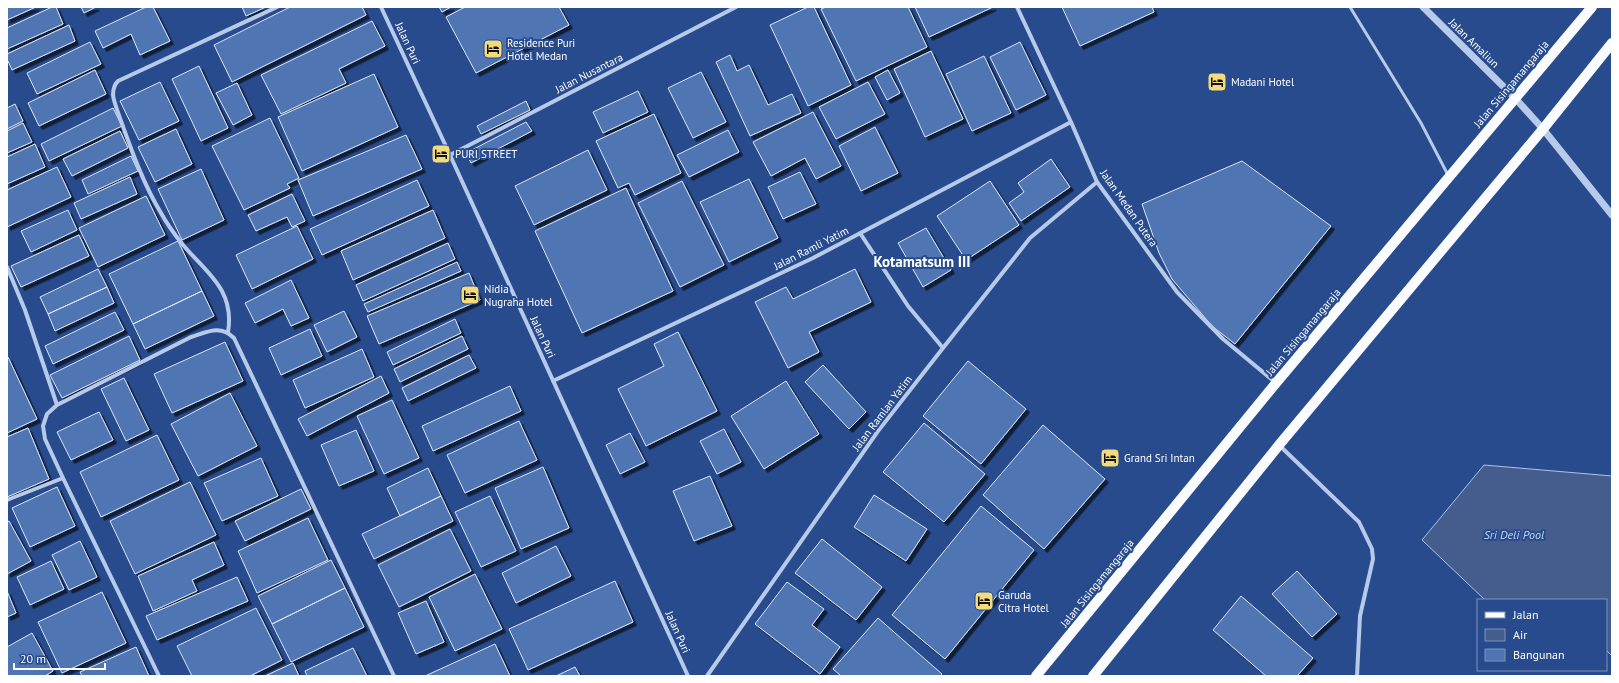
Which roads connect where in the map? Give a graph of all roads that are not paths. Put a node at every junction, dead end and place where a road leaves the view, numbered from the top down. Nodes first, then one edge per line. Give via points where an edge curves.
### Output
1 (277, 7) edge
2 (381, 7) edge
3 (736, 7) edge
4 (1018, 7) edge
5 (1350, 7) edge
6 (1424, 7) edge
7 (1592, 7) edge
8 (1612, 43) edge
9 (1515, 98) junction
10 (1071, 122) junction
11 (1543, 129) junction
12 (450, 155) junction
13 (1448, 176) junction
14 (1097, 182) junction
15 (1612, 215) edge
16 (860, 233) junction
17 (7, 267) edge
18 (228, 332) junction
19 (943, 348) junction
20 (553, 381) junction
21 (1276, 383) junction
22 (56, 405) junction
23 (1279, 445) junction
24 (63, 478) junction
25 (7, 500) edge
26 (158, 676) edge
27 (394, 676) edge
28 (688, 676) edge
29 (707, 676) edge
30 (1036, 676) edge
31 (1093, 676) edge
32 (1357, 676) edge

1 - 18 street via 118,81 114,86 113,95 128,142 160,212 183,245 215,279 228,306
2 - 12 street, Jalan Puri
3 - 12 street, Jalan Nusantara
4 - 10 street, Jalan Medan Putera
5 - 13 lane via 1421,123
6 - 9 street, Jalan Amaliun
7 - 9 main road, Jalan Sisingamangaraja
8 - 11 main road
9 - 11 street, Jalan Amaliun
9 - 13 main road, Jalan Sisingamangaraja
10 - 14 street, Jalan Medan Putera
10 - 16 street, Jalan Ramli Yatim
11 - 15 street, Jalan Amaliun
11 - 23 main road
12 - 20 street, Jalan Puri
13 - 21 main road, Jalan Sisingamangaraja
14 - 19 street, Jalan Ramlan Yatim via 1030,238
14 - 21 street, Jalan Medan Putera via 1177,292 1223,339
16 - 19 street via 908,306
16 - 20 street, Jalan Ramli Yatim via 813,258
17 - 22 street via 25,310
18 - 22 street via 214,330 190,337
18 - 27 street via 234,338
19 - 29 street, Jalan Ramlan Yatim via 878,431
20 - 28 street, Jalan Puri
21 - 30 main road, Jalan Sisingamangaraja
22 - 24 street via 47,414 43,426 45,439
23 - 31 main road
23 - 32 street via 1359,522 1372,549 1373,559 1360,616
24 - 25 street
24 - 26 street

